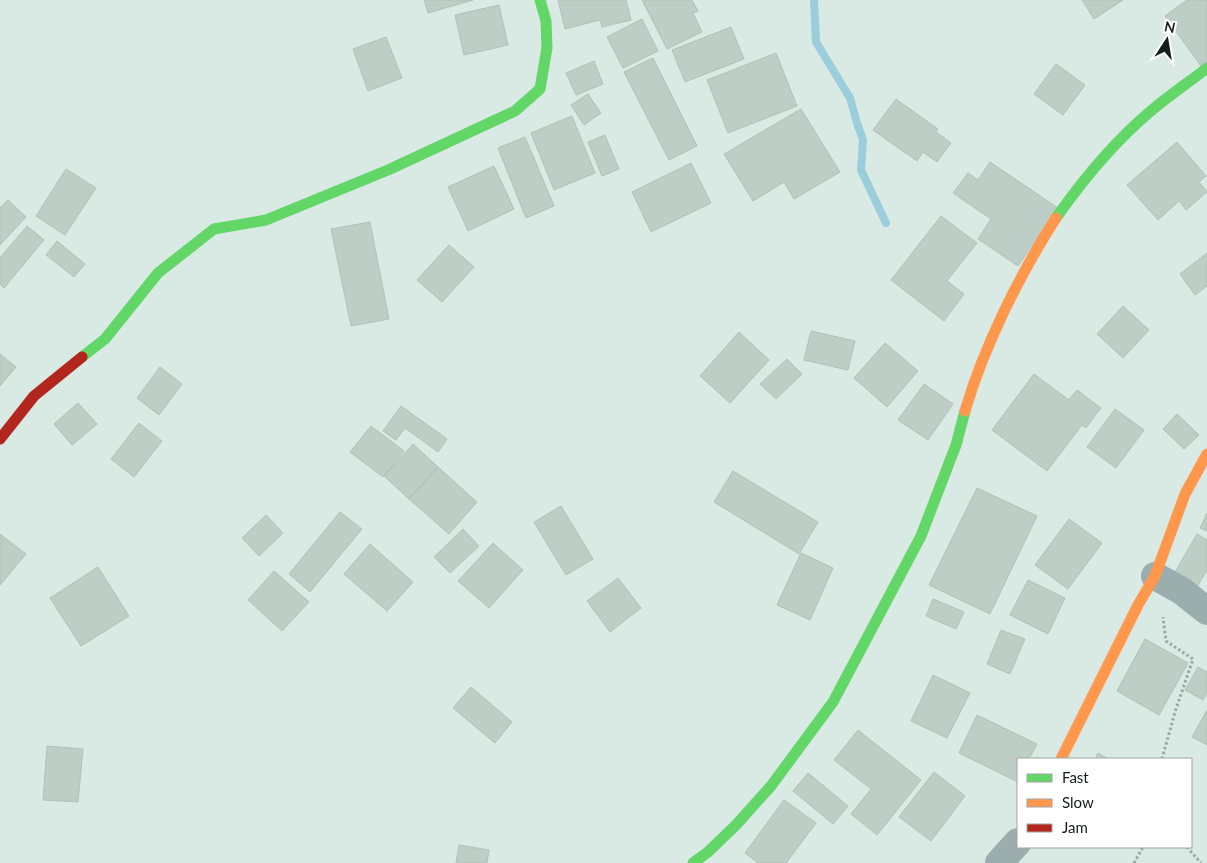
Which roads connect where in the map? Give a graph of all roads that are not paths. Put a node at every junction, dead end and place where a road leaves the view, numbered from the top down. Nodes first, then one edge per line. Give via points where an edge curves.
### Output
1 (540, 0) edge
2 (1207, 68) edge
3 (2, 432) edge
4 (1207, 454) edge
5 (1155, 576) junction
6 (1207, 611) edge
7 (1062, 758) edge
8 (1017, 843) edge
9 (693, 863) edge
10 (999, 863) edge

1 - 3 street via 546,21 547,48 540,89 515,110 329,196 266,220 214,229 158,273 105,339 34,396
2 - 9 street via 1152,110 1110,150 1055,219 1014,290 987,352 921,536 832,702 771,786 736,825
4 - 5 street via 1185,494
5 - 6 street via 1182,591
5 - 7 street
8 - 10 street

